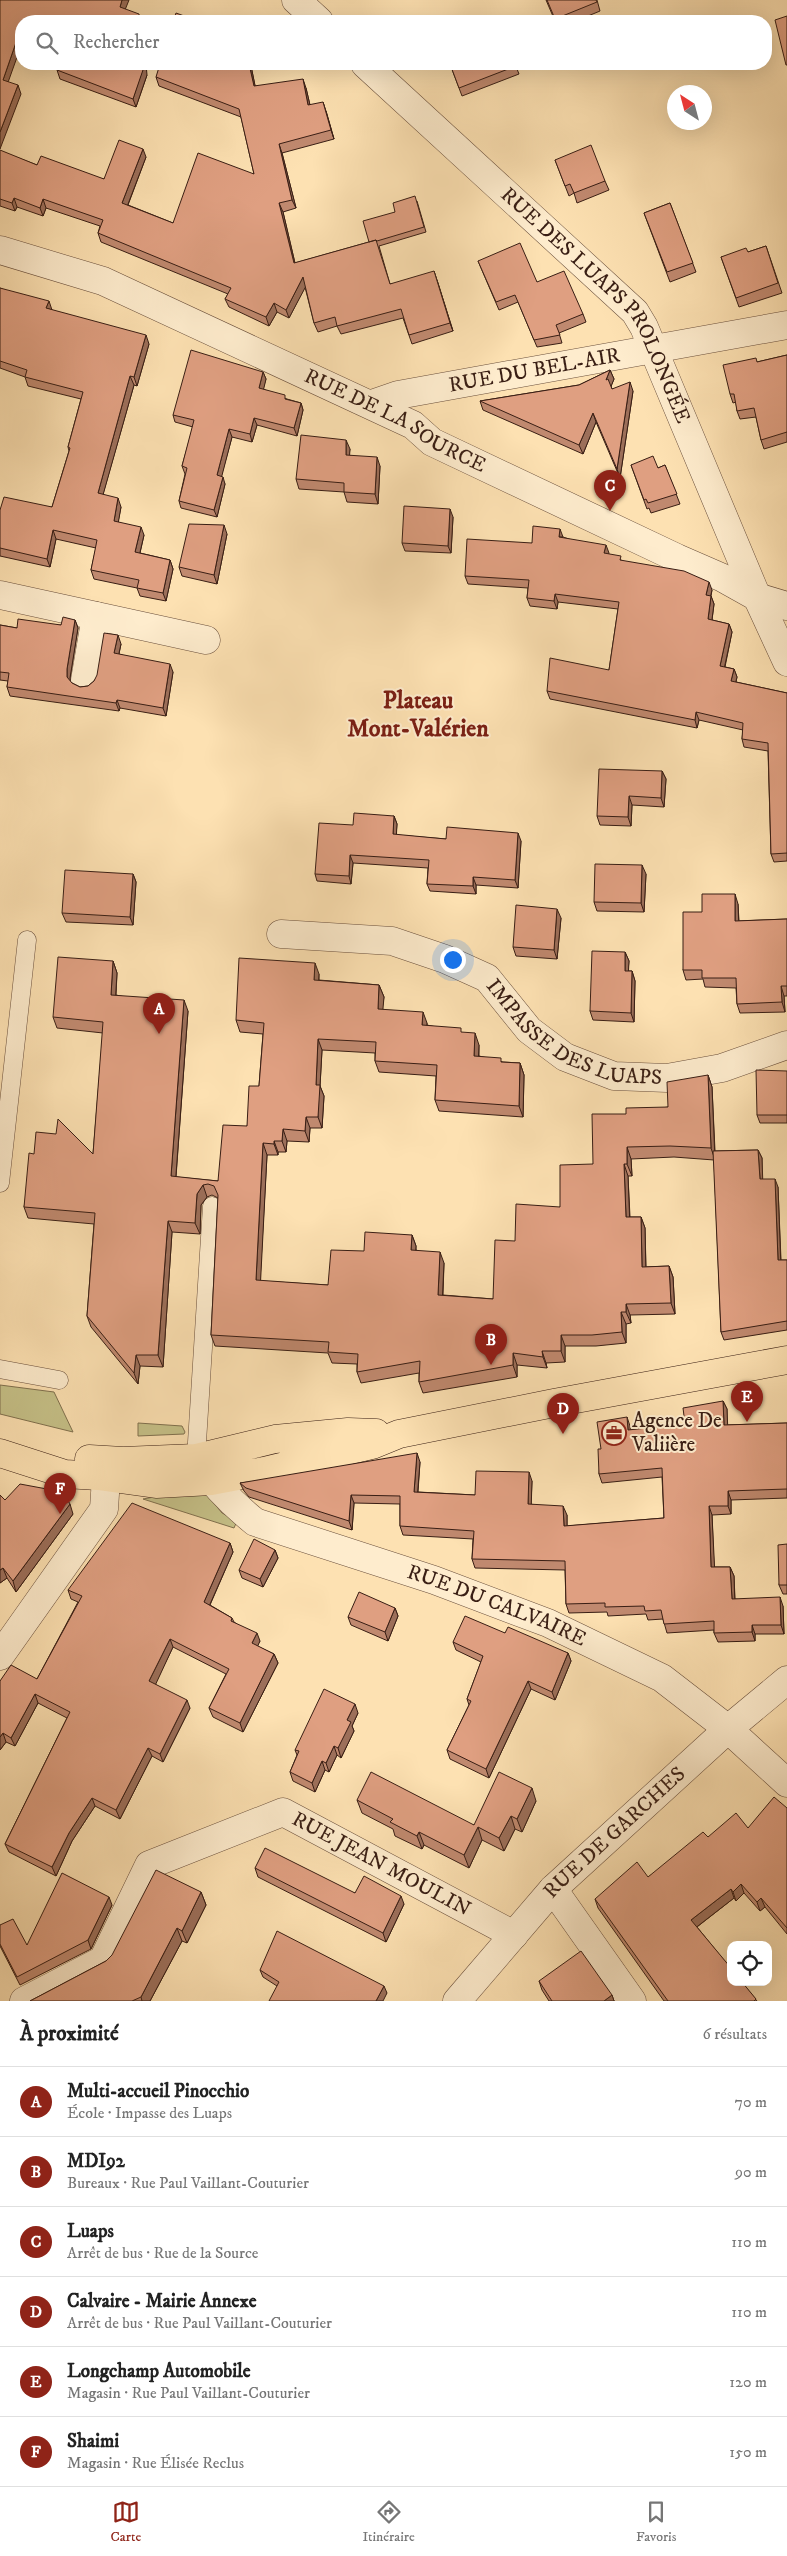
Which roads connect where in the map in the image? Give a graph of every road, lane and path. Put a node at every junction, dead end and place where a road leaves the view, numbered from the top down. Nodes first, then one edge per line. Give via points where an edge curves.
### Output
1 (296, 0) edge
2 (312, 15) edge
3 (372, 70) edge
4 (0, 250) edge
5 (787, 325) edge
6 (654, 349) junction
7 (372, 404) junction
8 (0, 594) edge
9 (757, 596) junction
10 (787, 606) edge
11 (96, 616) junction
12 (206, 640) dead end
13 (787, 662) edge
14 (85, 680) dead end
15 (281, 934) dead end
16 (27, 940) dead end
17 (787, 1046) edge
18 (0, 1183) edge
19 (212, 1206) dead end
20 (787, 1360) edge
21 (0, 1369) edge
22 (59, 1380) dead end
23 (399, 1434) junction
24 (5, 1454) edge
25 (196, 1458) junction
26 (100, 1469) junction
27 (211, 1481) junction
28 (0, 1656) edge
29 (787, 1680) edge
30 (728, 1729) junction
31 (787, 1783) edge
32 (553, 1889) junction
33 (514, 1935) junction
34 (24, 2001) edge
35 (457, 2001) edge
36 (632, 2001) edge

1 - 2 street
3 - 6 street, RUE DES LUAPS PROLONGÉE via 635,312
4 - 7 street, RUE DE LA SOURCE via 103,281
5 - 6 street, RUE DU BEL-AIR
6 - 7 street, RUE DU BEL-AIR via 398,394
6 - 9 street, RUE DES LUAPS PROLONGÉE
7 - 9 street, RUE DE LA SOURCE via 413,425 432,442
8 - 11 street
9 - 10 street, RUE DE LA SOURCE
9 - 13 street, RUE DES LUAPS PROLONGÉE
11 - 12 street
11 - 14 street
15 - 17 street, IMPASSE DES LUAPS via 392,940 445,959 487,978 529,1030 565,1057 614,1076 667,1078 722,1068
16 - 18 lane
19 - 25 lane
20 - 23 main road
21 - 22 lane
23 - 25 main road via 348,1432 275,1439
23 - 27 main road via 354,1449
24 - 26 main road via 65,1474
25 - 26 main road
25 - 27 street, RUE DU CALVAIRE
26 - 27 main road via 156,1484
26 - 28 street via 104,1508
27 - 30 street, RUE DU CALVAIRE via 255,1522 434,1580 548,1623 662,1678
29 - 30 street, RUE DE GARCHES
30 - 31 street, RUE DU CALVAIRE
30 - 32 street, RUE DE GARCHES
32 - 33 street, RUE DE GARCHES
32 - 36 street
33 - 34 street, RUE JEAN MOULIN via 284,1812 150,1865 103,1960
33 - 35 street, RUE DE GARCHES

